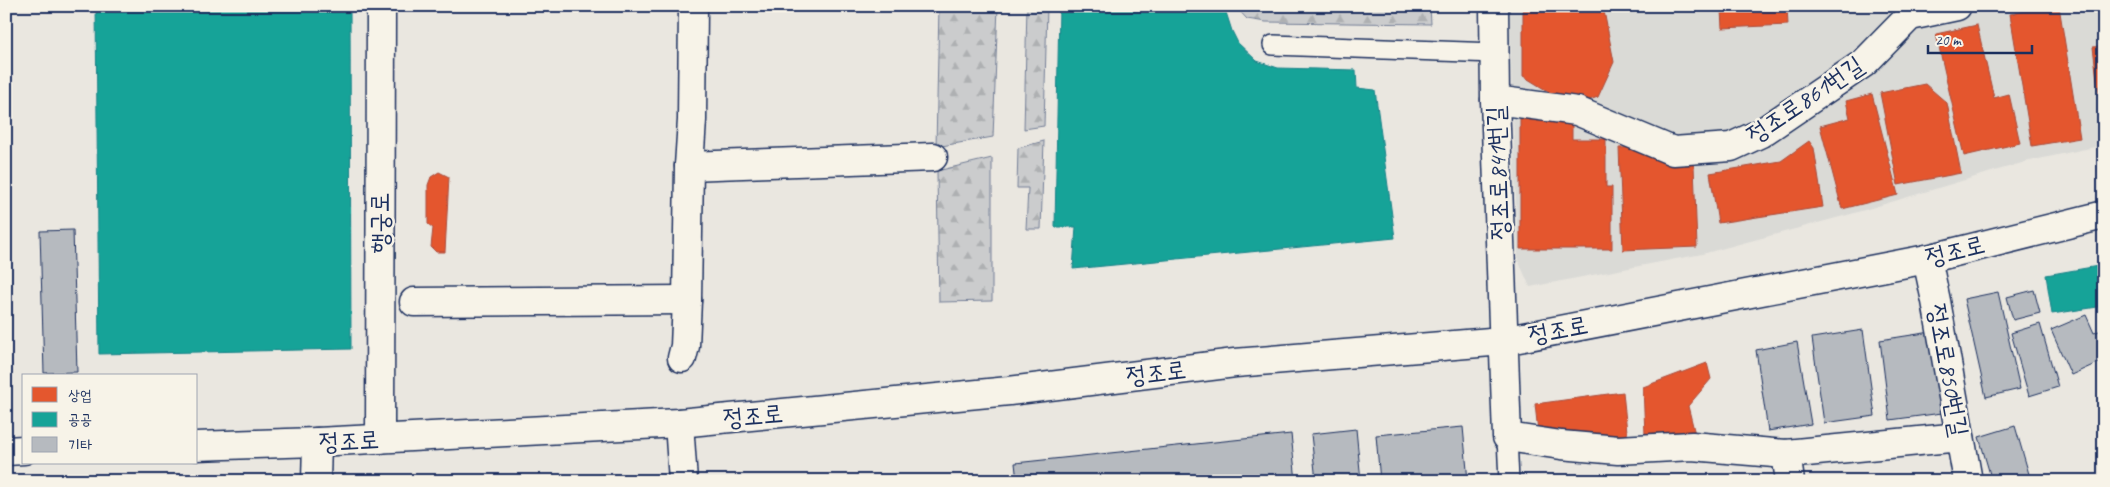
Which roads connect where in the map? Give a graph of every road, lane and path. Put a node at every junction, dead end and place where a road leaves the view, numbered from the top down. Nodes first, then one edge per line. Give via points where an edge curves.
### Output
1 (381, 6) edge
2 (693, 6) edge
3 (1494, 6) edge
4 (1957, 6) edge
5 (1273, 45) dead end
6 (1495, 53) junction
7 (1495, 100) junction
8 (933, 157) dead end
9 (689, 166) junction
10 (2104, 215) edge
11 (1927, 259) junction
12 (687, 300) junction
13 (414, 302) dead end
14 (1503, 340) junction
15 (682, 358) dead end
16 (680, 423) junction
17 (1507, 437) junction
18 (1960, 437) junction
19 (380, 439) junction
20 (317, 442) junction
21 (198, 446) edge
22 (22, 450) edge
23 (6, 451) edge
24 (1786, 454) junction
25 (316, 481) edge
26 (683, 481) edge
27 (1510, 481) edge
28 (1790, 481) edge
29 (1968, 481) edge

1 - 19 street, 행궁로
2 - 9 street
3 - 6 street, 정조로841번길
4 - 7 street, 정조로861번길 via 1910,16 1864,63 1761,133 1731,147 1673,151 1577,111
5 - 6 lane
6 - 7 street, 정조로841번길
7 - 14 street, 정조로841번길
8 - 9 street
9 - 12 street
10 - 11 street, 정조로
11 - 14 street, 정조로
11 - 18 street, 정조로850번길
12 - 13 street
12 - 15 street
14 - 16 street, 정조로 via 1236,363 1009,391
14 - 17 street, 정조로841번길
16 - 19 street, 정조로
16 - 26 street
17 - 24 street via 1561,446 1618,450 1692,446
17 - 27 lane
18 - 24 street
18 - 29 street, 정조로850번길
19 - 20 street, 정조로
20 - 21 street, 정조로
20 - 25 street
22 - 23 street
24 - 28 street

